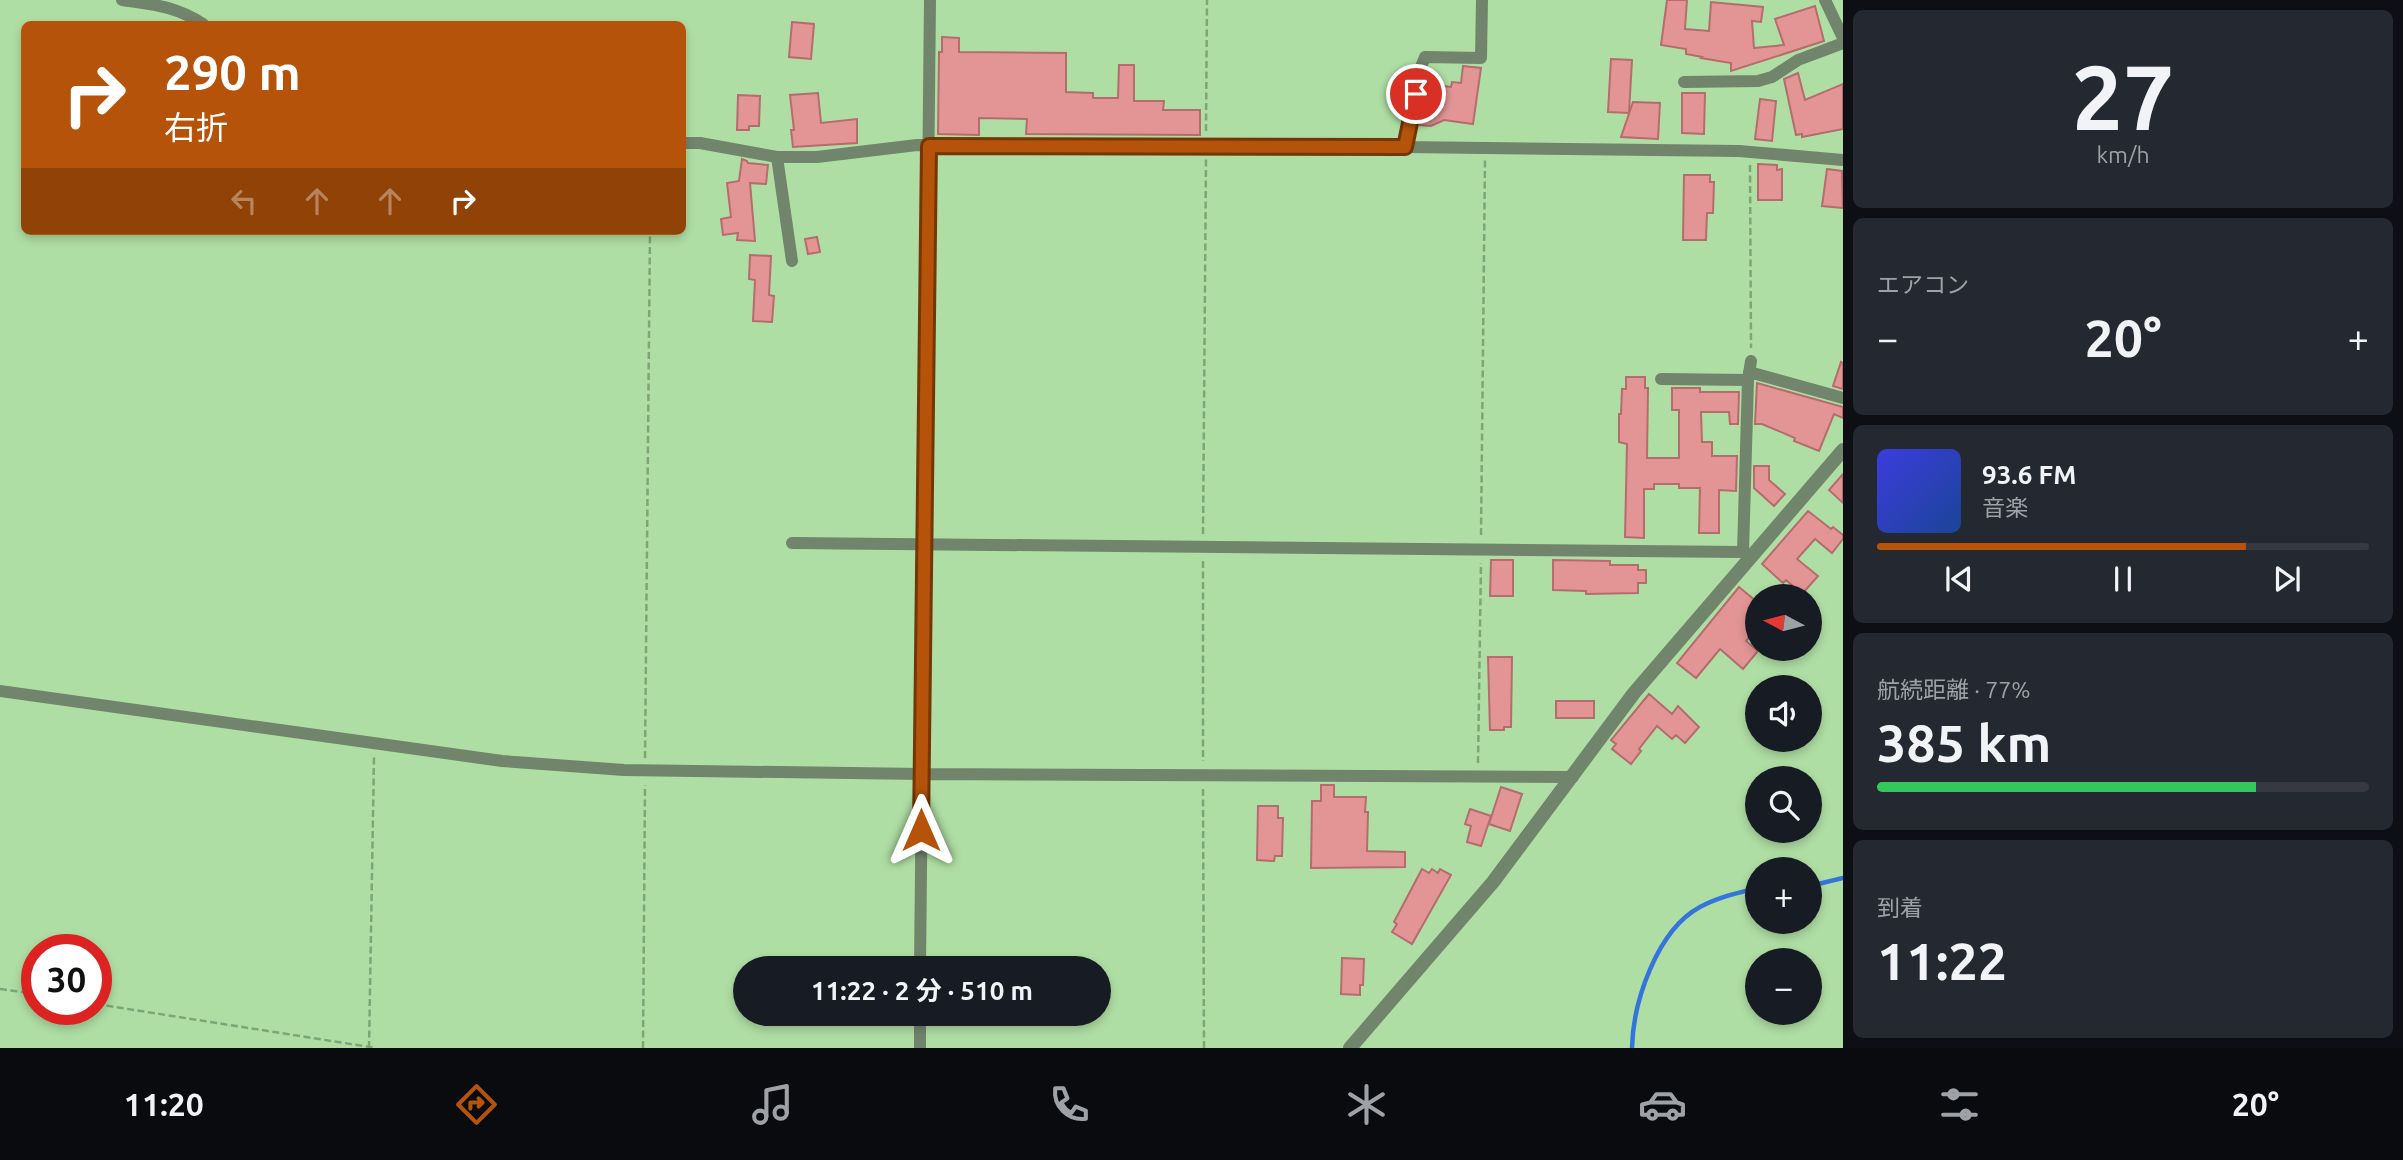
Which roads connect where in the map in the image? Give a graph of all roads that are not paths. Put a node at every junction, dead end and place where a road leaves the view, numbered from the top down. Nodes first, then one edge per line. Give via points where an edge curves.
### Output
1 (122, 0) edge
2 (930, 0) edge
3 (1482, 0) edge
4 (1825, 0) edge
5 (198, 21) edge
6 (1843, 38) edge
7 (1843, 43) edge
8 (1684, 82) dead end
9 (686, 143) edge
10 (929, 146) junction
11 (1405, 147) junction
12 (776, 157) junction
13 (1843, 160) edge
14 (792, 261) dead end
15 (1749, 371) junction
16 (1661, 379) dead end
17 (1843, 398) edge
18 (1843, 450) edge
19 (792, 543) dead end
20 (924, 544) junction
21 (1747, 554) junction
22 (0, 691) edge
23 (921, 774) junction
24 (1573, 777) junction
25 (920, 956) edge
26 (920, 1026) edge
27 (920, 1048) edge
28 (1350, 1048) edge

1 - 5 street via 172,8
2 - 10 street
3 - 11 street via 1481,58 1425,57
4 - 6 street
7 - 8 street via 1758,81
9 - 12 street
10 - 11 street
10 - 12 street
10 - 20 street
11 - 13 street via 1750,151
12 - 14 street
15 - 16 street
15 - 17 street
15 - 21 street
18 - 21 street
19 - 20 street
20 - 21 street
20 - 23 street
21 - 24 street via 1634,693
22 - 23 street via 502,761 645,771
23 - 24 street
23 - 25 street
24 - 28 street via 1493,881
26 - 27 street

